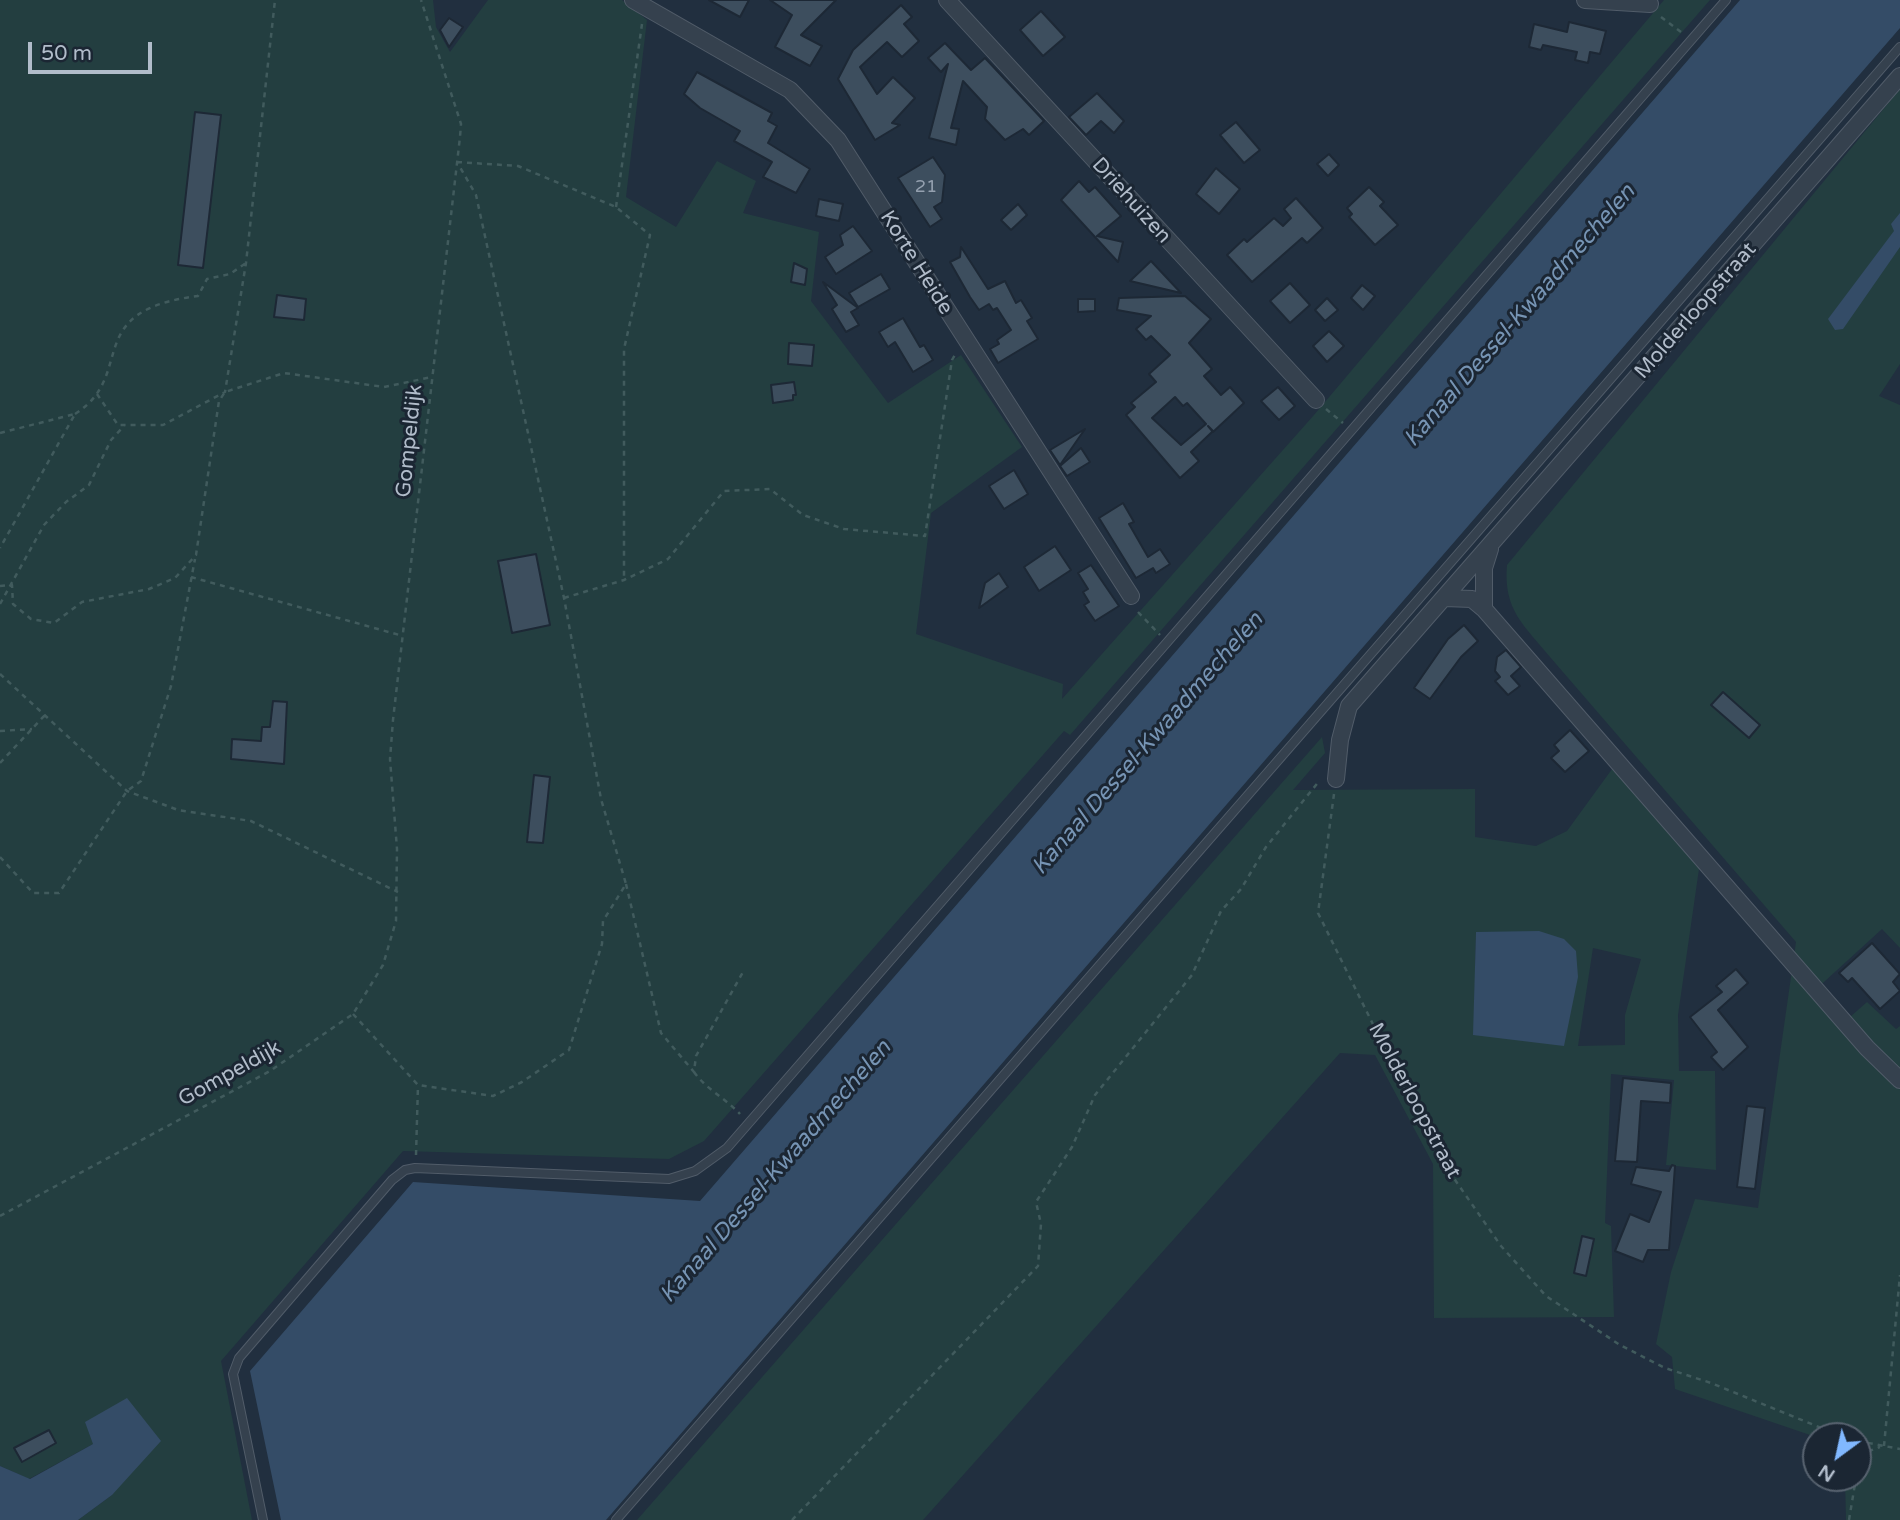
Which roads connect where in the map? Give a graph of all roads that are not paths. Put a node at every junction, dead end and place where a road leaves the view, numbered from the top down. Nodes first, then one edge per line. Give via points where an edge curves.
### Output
1 (947, 0) edge
2 (1585, 0) edge
3 (1726, 0) edge
4 (639, 4) edge
5 (1650, 4) road end
6 (1900, 47) edge
7 (1900, 75) edge
8 (1316, 400) road end
9 (1491, 547) junction
10 (1131, 596) road end
11 (1446, 598) junction
12 (1484, 609) junction
13 (1336, 779) road end
14 (1900, 1080) edge
15 (263, 1520) edge
16 (616, 1520) edge

1 - 8 street, Driehuizen
2 - 5 street
3 - 15 lane via 750,1124 709,1163 669,1179 415,1168 392,1180 239,1358 233,1374
4 - 10 street, Korte Heide via 790,90 838,140
6 - 16 lane
7 - 9 street, Molderloopstraat
9 - 11 street, Molderloopstraat
9 - 12 street, Molderloopstraat via 1484,568
11 - 12 street via 1472,599
11 - 13 street, Molderloopstraat via 1349,706
12 - 14 street via 1867,1048

